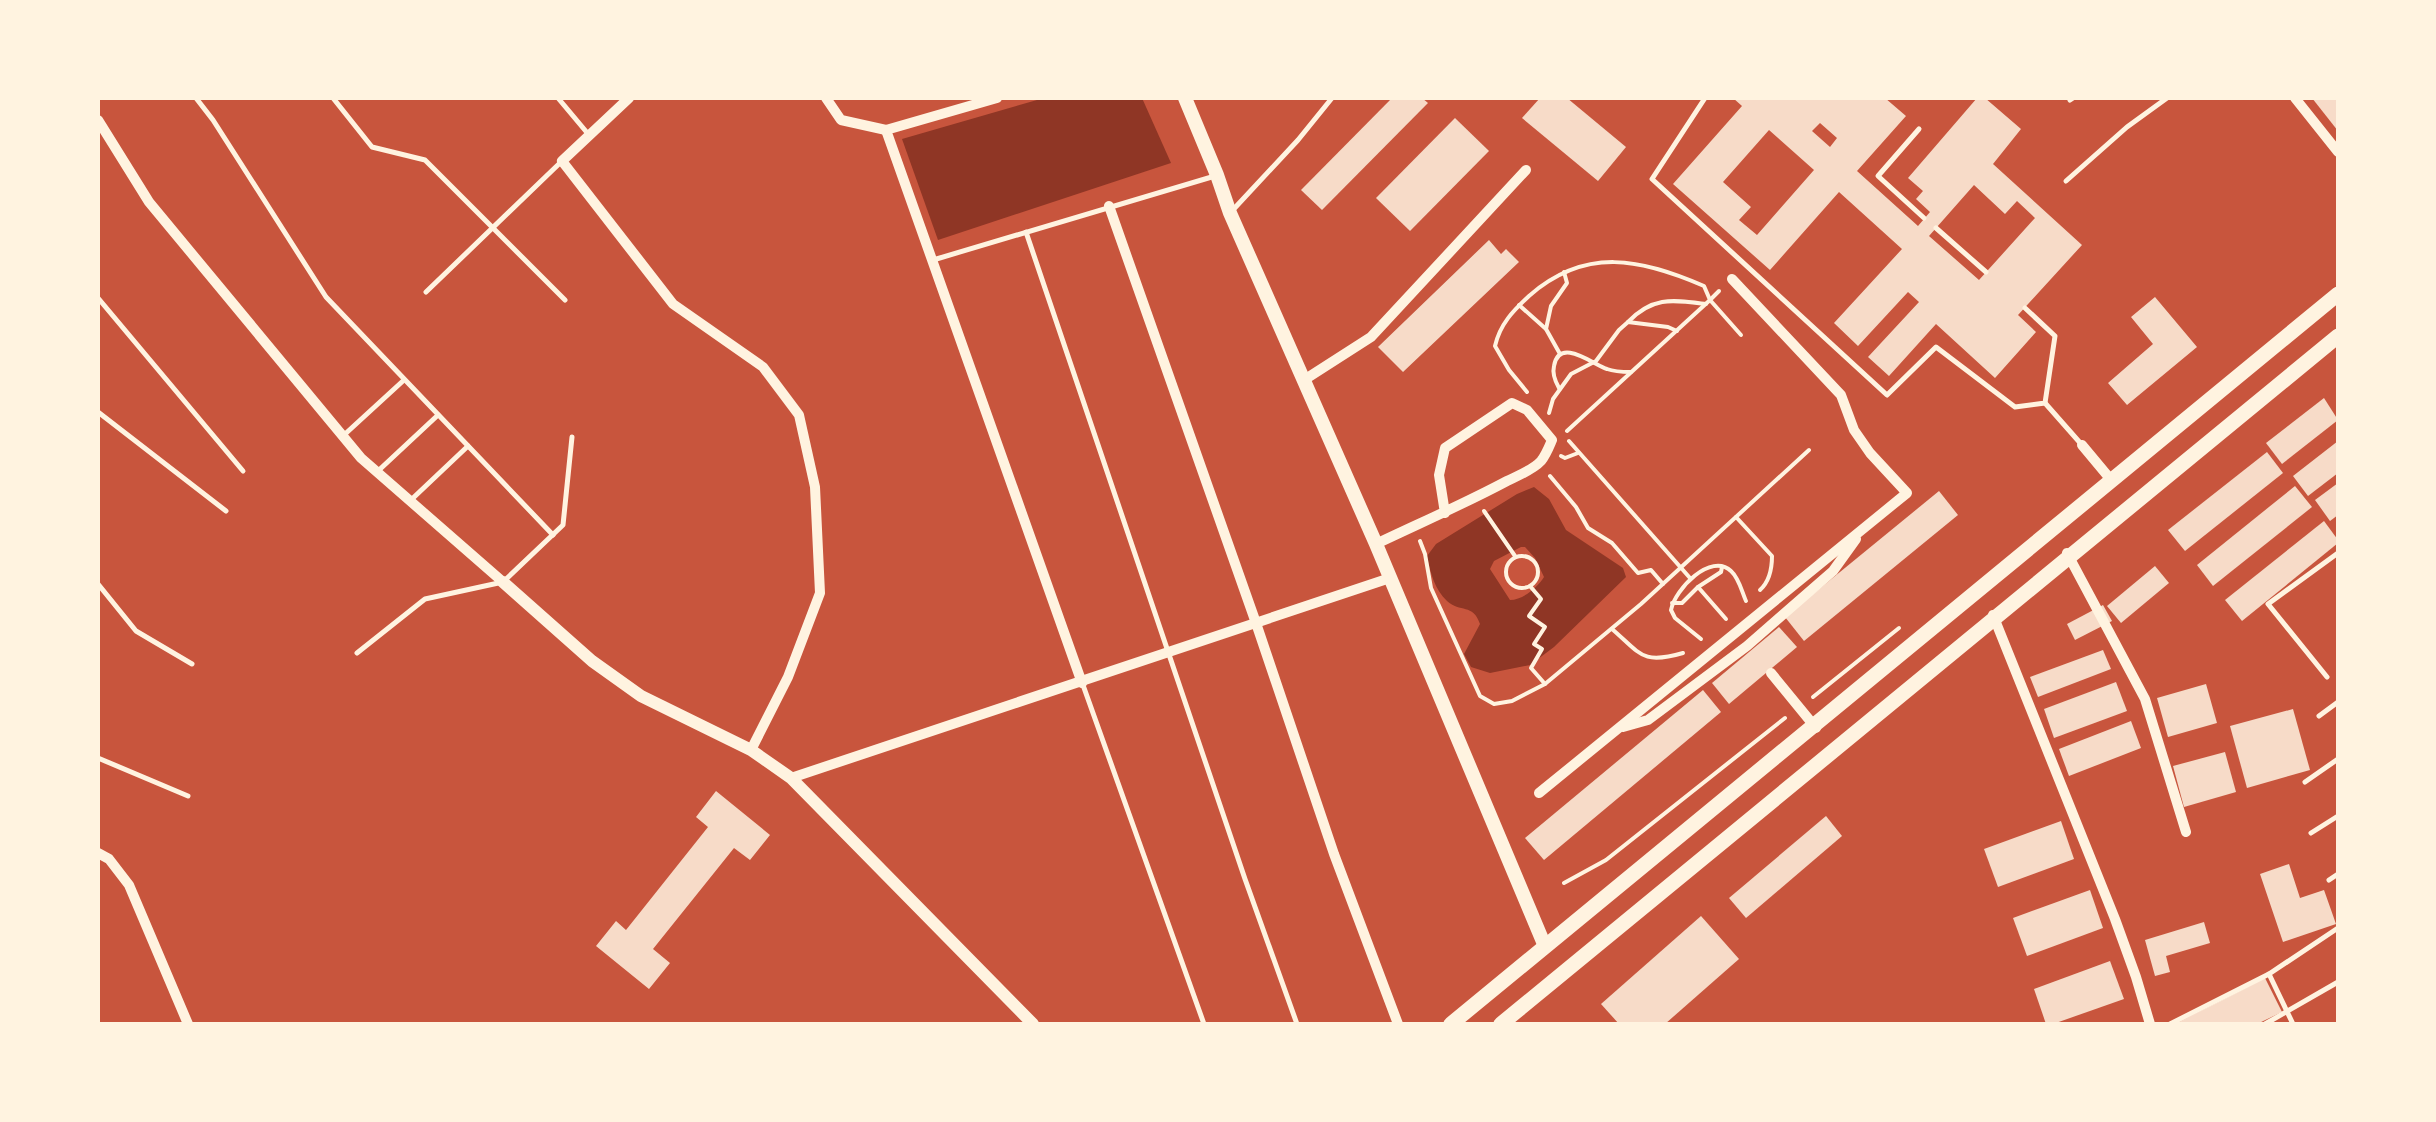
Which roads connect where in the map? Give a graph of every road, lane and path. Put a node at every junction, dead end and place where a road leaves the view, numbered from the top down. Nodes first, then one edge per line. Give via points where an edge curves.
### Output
1 (196, 98) edge
2 (333, 98) edge
3 (558, 98) edge
4 (629, 98) edge
5 (826, 98) edge
6 (997, 98) edge
7 (1185, 98) edge
8 (1332, 98) edge
9 (1705, 98) edge
10 (2167, 98) edge
11 (2295, 98) edge
12 (98, 120) edge
13 (1919, 129) dead end
14 (886, 130) junction
15 (589, 135) junction
16 (2338, 152) edge
17 (562, 161) junction
18 (1526, 170) dead end
19 (1218, 175) junction
20 (2066, 181) dead end
21 (1109, 206) junction
22 (1230, 213) junction
23 (1924, 218) dead end
24 (1936, 228) dead end
25 (494, 229) junction
26 (1026, 232) junction
27 (933, 260) junction
28 (1564, 272) junction
29 (1986, 272) dead end
30 (1732, 279) dead end
31 (426, 292) dead end
32 (2338, 294) edge
33 (98, 298) edge
34 (565, 300) dead end
35 (1708, 302) junction
36 (1519, 305) junction
37 (2025, 308) dead end
38 (1628, 322) junction
39 (1546, 329) junction
40 (1677, 331) junction
41 (1741, 335) dead end
42 (2338, 336) edge
43 (1560, 354) junction
44 (1593, 362) junction
45 (1631, 372) junction
46 (404, 380) junction
47 (1304, 380) junction
48 (1559, 388) junction
49 (2045, 403) junction
50 (98, 412) edge
51 (438, 415) junction
52 (343, 436) junction
53 (572, 437) dead end
54 (2082, 444) joint
55 (468, 446) junction
56 (1809, 450) dead end
57 (1578, 453) junction
58 (1565, 458) dead end
59 (1539, 464) junction
60 (243, 471) dead end
61 (377, 472) junction
62 (2112, 481) dead end
63 (410, 500) junction
64 (1481, 506) dead end
65 (226, 510) dead end
66 (1445, 513) junction
67 (1736, 517) junction
68 (1865, 526) junction
69 (1415, 527) junction
70 (553, 535) junction
71 (1376, 544) junction
72 (2066, 552) dead end
73 (2338, 552) edge
74 (1515, 556) junction
75 (1722, 567) junction
76 (1681, 568) junction
77 (1390, 578) junction
78 (1690, 578) junction
79 (503, 582) junction
80 (98, 584) edge
81 (1664, 584) junction
82 (1765, 585) dead end
83 (1531, 587) junction
84 (1698, 587) junction
85 (1746, 602) dead end
86 (1672, 603) junction
87 (1993, 615) dead end
88 (1906, 623) dead end
89 (1256, 624) junction
90 (1612, 629) junction
91 (1735, 631) junction
92 (1701, 639) dead end
93 (1685, 652) dead end
94 (357, 653) dead end
95 (1169, 653) junction
96 (192, 664) dead end
97 (1771, 673) dead end
98 (2327, 677) dead end
99 (1082, 683) junction
100 (1545, 684) junction
101 (2338, 702) edge
102 (1799, 707) junction
103 (2320, 716) dead end
104 (1615, 729) junction
105 (1817, 729) dead end
106 (751, 750) junction
107 (98, 758) edge
108 (2338, 760) edge
109 (792, 778) junction
110 (2305, 782) dead end
111 (1539, 793) dead end
112 (188, 796) dead end
113 (2338, 816) edge
114 (2186, 832) dead end
115 (2311, 834) dead end
116 (98, 853) edge
117 (2338, 874) edge
118 (2329, 880) dead end
119 (1564, 883) dead end
120 (2338, 928) edge
121 (1544, 944) dead end
122 (2269, 974) junction
123 (2338, 982) edge
124 (2287, 1012) junction
125 (188, 1024) edge
126 (1034, 1024) edge
127 (1204, 1024) edge
128 (1297, 1024) edge
129 (1398, 1024) edge
130 (1451, 1024) edge
131 (1501, 1024) edge
132 (2150, 1024) edge
133 (2170, 1024) edge
134 (2265, 1024) edge
135 (2293, 1024) edge

1 - 46 lane via 326,298
2 - 25 lane via 372,147 425,160
3 - 15 lane
4 - 15 street
5 - 14 street via 841,120
6 - 14 street
7 - 19 main road
8 - 22 lane
9 - 49 lane via 1652,179 1887,395 1936,347 2015,407
10 - 20 lane
11 - 16 street
12 - 52 street via 149,202
13 - 23 lane via 1878,176
14 - 27 street
15 - 17 street
17 - 25 lane
17 - 106 street via 673,304 763,367 799,415 815,487 820,593
18 - 47 street via 1370,337
19 - 21 lane
19 - 22 main road
21 - 26 lane
21 - 89 street
22 - 47 main road
24 - 29 lane
25 - 31 lane
25 - 34 lane
26 - 27 lane
26 - 95 lane
27 - 99 street
28 - 35 path via 1600,261 1646,265 1704,286
28 - 36 path
28 - 39 path via 1568,283 1551,306
30 - 68 street via 1842,395 1854,430 1906,493
32 - 130 main road
33 - 60 lane
35 - 38 path via 1656,302
35 - 40 path
35 - 41 path
36 - 39 path
36 - 48 path via 1498,330 1495,346 1548,416
37 - 49 lane via 2055,336
38 - 40 path
38 - 44 path
39 - 43 path
40 - 45 path
42 - 131 main road
43 - 44 path
43 - 48 path via 1553,367
44 - 45 path
44 - 48 path
45 - 57 path via 1564,434
46 - 51 lane
46 - 52 lane
47 - 71 main road
49 - 54 lane
50 - 65 lane
51 - 55 lane
51 - 61 lane
52 - 61 street
53 - 70 lane via 563,525
54 - 62 street
55 - 63 lane
55 - 70 lane
56 - 67 path
57 - 58 path
57 - 76 path
59 - 66 street
59 - 66 street via 1552,440 1527,410 1512,403 1445,448 1439,475
59 - 81 path via 1588,528 1638,573 1651,570
61 - 63 street
63 - 79 street
64 - 74 path
66 - 69 street
67 - 76 path
67 - 82 path via 1772,556
68 - 91 street
68 - 104 street via 1832,570 1748,646 1648,720
69 - 71 street
69 - 100 path via 1431,588 1480,696 1494,704 1512,701
70 - 79 lane
71 - 77 main road
72 - 114 street via 2144,699
73 - 98 lane via 2268,604
74 - 83 path via 1531,558 1538,567
74 - 83 path via 1507,580
75 - 78 path
75 - 84 path
75 - 85 path via 1734,574
76 - 78 path
76 - 81 path
77 - 89 street
77 - 121 main road
78 - 86 path
79 - 94 lane via 425,598
79 - 106 street via 641,696
80 - 96 lane via 136,631
81 - 90 path
83 - 100 path via 1541,600 1530,616 1546,627 1534,644 1542,649 1531,668
84 - 86 path via 1682,603
84 - 91 path
86 - 92 path via 1676,618
87 - 132 street
88 - 102 path
89 - 95 street
89 - 129 street
90 - 93 path via 1644,656 1660,660
90 - 100 path
91 - 104 street
95 - 99 street
95 - 128 lane
97 - 102 street
99 - 109 street
99 - 127 lane
101 - 103 lane
102 - 105 street
102 - 119 path via 1606,860
104 - 111 street
106 - 109 street
107 - 112 lane
108 - 110 lane
109 - 126 street
113 - 115 lane
116 - 125 street via 130,884
117 - 118 lane
120 - 122 lane
122 - 124 lane
122 - 133 lane
123 - 124 lane
124 - 134 lane
124 - 135 lane

